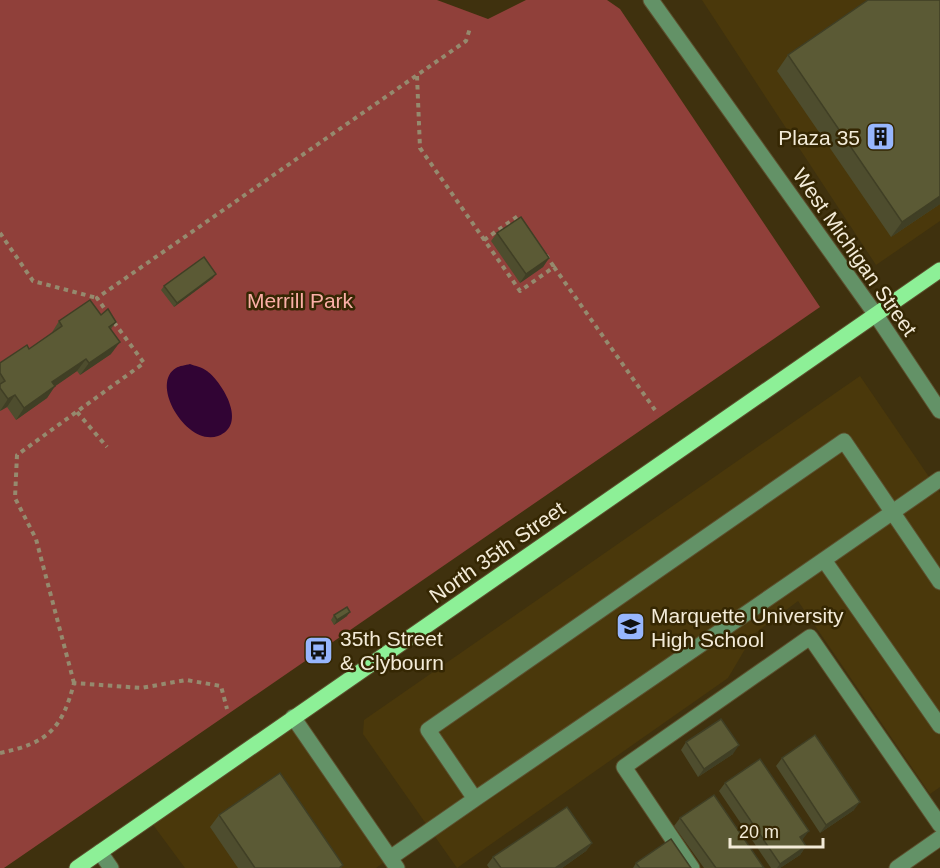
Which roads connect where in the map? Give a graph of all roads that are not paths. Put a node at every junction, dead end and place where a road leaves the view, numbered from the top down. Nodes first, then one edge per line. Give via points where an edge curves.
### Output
1 (651, 0) edge
2 (940, 270) edge
3 (876, 315) junction
4 (940, 411) edge
5 (940, 479) edge
6 (893, 512) junction
7 (824, 560) junction
8 (940, 582) edge
9 (293, 717) junction
10 (940, 726) edge
11 (475, 799) junction
12 (940, 825) edge
13 (940, 838) edge
14 (100, 852) junction
15 (393, 863) edge
16 (77, 868) edge
17 (111, 868) edge
18 (692, 868) edge
19 (897, 868) edge

1 - 3 street, West Michigan Street
2 - 3 main road, North 35th Street
3 - 4 street, West Michigan Street
3 - 9 main road, North 35th Street
5 - 6 street
6 - 7 street
6 - 8 street
6 - 11 street via 844,441 428,730
7 - 10 street
7 - 11 street
9 - 14 main road, North 35th Street
9 - 15 street
11 - 15 street
12 - 18 street via 810,637 624,767
13 - 19 street
14 - 16 main road, North 35th Street
14 - 17 street

